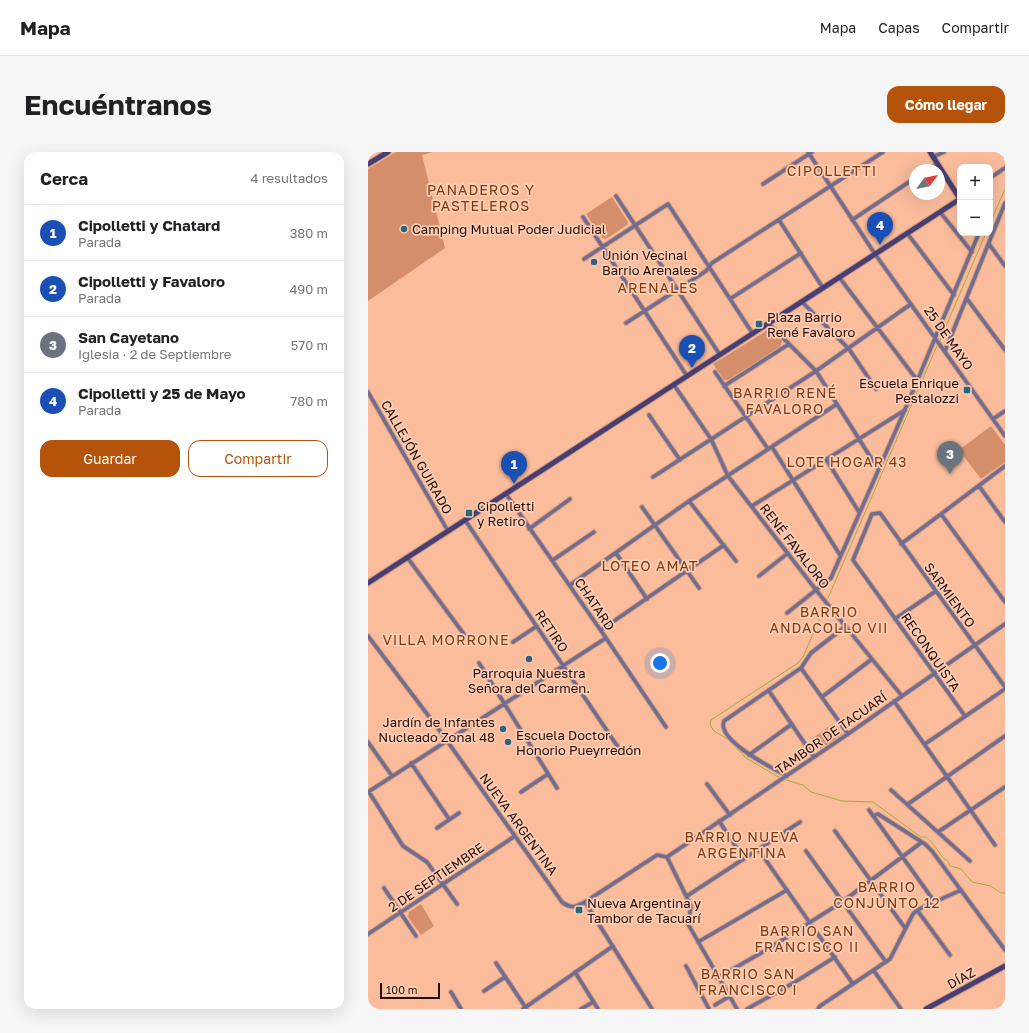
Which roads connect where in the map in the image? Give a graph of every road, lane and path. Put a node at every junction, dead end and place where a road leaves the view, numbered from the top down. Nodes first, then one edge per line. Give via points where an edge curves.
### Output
1 (388, 152) edge
2 (883, 152) edge
3 (930, 152) edge
4 (944, 152) edge
5 (1003, 152) edge
6 (810, 153) edge
7 (1005, 156) edge
8 (933, 157) junction
9 (368, 164) edge
10 (937, 164) edge
11 (1005, 168) edge
12 (945, 176) edge
13 (993, 176) edge
14 (909, 182) edge
15 (763, 184) dead end
16 (830, 186) junction
17 (957, 194) edge
18 (616, 196) dead end
19 (958, 200) edge
20 (1005, 203) edge
21 (940, 212) junction
22 (583, 217) dead end
23 (779, 220) junction
24 (852, 220) junction
25 (635, 225) junction
26 (907, 233) junction
27 (978, 236) edge
28 (989, 244) junction
29 (602, 247) junction
30 (972, 252) junction
31 (801, 253) junction
32 (875, 254) junction
33 (584, 259) dead end
34 (1005, 266) edge
35 (709, 267) junction
36 (839, 277) junction
37 (823, 288) junction
38 (677, 289) junction
39 (954, 295) junction
40 (730, 299) junction
41 (967, 299) junction
42 (802, 302) junction
43 (911, 304) junction
44 (644, 311) junction
45 (626, 323) dead end
46 (768, 323) junction
47 (879, 328) junction
48 (753, 334) junction
49 (935, 338) junction
50 (789, 344) junction
51 (849, 349) junction
52 (1005, 350) edge
53 (945, 351) junction
54 (720, 355) junction
55 (816, 371) junction
56 (714, 372) dead end
57 (687, 376) junction
58 (917, 380) junction
59 (674, 385) junction
60 (724, 386) junction
61 (876, 389) dead end
62 (368, 392) edge
63 (838, 404) junction
64 (905, 409) junction
65 (1005, 411) edge
66 (649, 415) dead end
67 (745, 418) junction
68 (993, 419) junction
69 (1005, 436) edge
70 (859, 438) junction
71 (711, 439) junction
72 (770, 448) junction
73 (826, 459) junction
74 (680, 460) junction
75 (1005, 466) edge
76 (878, 469) junction
77 (728, 476) junction
78 (653, 477) dead end
79 (793, 480) junction
80 (979, 486) junction
81 (506, 494) junction
82 (570, 499) dead end
83 (689, 501) junction
84 (752, 506) junction
85 (642, 507) dead end
86 (859, 512) junction
87 (941, 514) junction
88 (465, 520) junction
89 (1005, 522) edge
90 (654, 525) junction
91 (529, 529) junction
92 (448, 531) junction
93 (594, 532) dead end
94 (901, 544) junction
95 (724, 545) junction
96 (616, 553) junction
97 (788, 553) junction
98 (840, 555) junction
99 (407, 557) junction
100 (553, 560) junction
101 (854, 560) joint
102 (736, 561) dead end
103 (687, 571) junction
104 (759, 576) dead end
105 (368, 583) edge
106 (570, 585) junction
107 (698, 588) dead end
108 (816, 590) junction
109 (936, 591) junction
110 (647, 599) junction
111 (1005, 602) edge
112 (787, 613) dead end
113 (895, 619) junction
114 (1005, 624) edge
115 (537, 626) junction
116 (846, 626) junction
117 (601, 630) junction
118 (368, 636) edge
119 (606, 638) junction
120 (469, 641) dead end
121 (513, 642) dead end
122 (975, 645) junction
123 (872, 659) junction
124 (479, 663) dead end
125 (563, 666) junction
126 (801, 668) junction
127 (934, 673) junction
128 (1005, 688) edge
129 (769, 690) junction
130 (902, 696) junction
131 (822, 697) junction
132 (894, 701) junction
133 (504, 704) junction
134 (965, 716) junction
135 (792, 724) junction
136 (666, 727) dead end
137 (848, 734) junction
138 (1005, 736) edge
139 (447, 741) junction
140 (368, 742) edge
141 (925, 744) junction
142 (622, 754) dead end
143 (749, 755) junction
144 (814, 757) junction
145 (412, 763) junction
146 (548, 774) junction
147 (392, 776) junction
148 (785, 776) junction
149 (948, 777) junction
150 (707, 784) dead end
151 (557, 788) dead end
152 (1005, 788) edge
153 (891, 790) dead end
154 (368, 792) edge
155 (521, 792) dead end
156 (908, 804) junction
157 (869, 810) dead end
158 (971, 810) junction
159 (459, 813) dead end
160 (730, 815) junction
161 (873, 816) junction
162 (449, 819) junction
163 (719, 822) junction
164 (800, 822) dead end
165 (437, 828) dead end
166 (835, 831) dead end
167 (938, 832) junction
168 (515, 836) junction
169 (922, 842) junction
170 (995, 845) dead end
171 (758, 849) junction
172 (806, 851) dead end
173 (667, 857) junction
174 (902, 857) junction
175 (744, 859) junction
176 (970, 861) dead end
177 (870, 880) junction
178 (443, 884) junction
179 (384, 888) dead end
180 (787, 890) junction
181 (961, 890) junction
182 (687, 896) junction
183 (934, 901) junction
184 (585, 902) junction
185 (842, 902) junction
186 (457, 904) dead end
187 (918, 910) junction
188 (400, 912) junction
189 (810, 922) junction
190 (905, 928) junction
191 (368, 934) edge
192 (416, 936) dead end
193 (698, 942) junction
194 (613, 946) junction
195 (1005, 950) edge
196 (950, 955) dead end
197 (835, 957) junction
198 (886, 962) junction
199 (496, 963) dead end
200 (686, 966) dead end
201 (1005, 966) edge
202 (874, 971) junction
203 (575, 972) junction
204 (505, 977) junction
205 (718, 978) junction
206 (853, 984) junction
207 (484, 991) dead end
208 (451, 992) dead end
209 (730, 996) junction
210 (593, 1002) junction
211 (715, 1005) dead end
212 (525, 1008) edge
213 (461, 1009) edge
214 (581, 1009) edge
215 (598, 1009) edge
216 (652, 1009) edge
217 (709, 1009) edge
218 (737, 1009) edge
219 (747, 1009) edge
220 (818, 1009) edge
221 (901, 1009) edge
222 (926, 1009) edge

1 - 9 street
2 - 16 street
3 - 8 street
4 - 8 street
5 - 7 street
6 - 15 street
6 - 16 street, 25 DE MAYO
8 - 10 street
11 - 13 street
12 - 17 street
14 - 24 street
16 - 23 street
16 - 24 street, 25 DE MAYO
18 - 25 street
19 - 21 street
20 - 28 street
21 - 26 street
21 - 30 street
22 - 29 street
23 - 31 street
23 - 35 street
24 - 32 street, 25 DE MAYO
25 - 29 street
25 - 35 street via 668,204
25 - 38 street
26 - 32 street
26 - 39 street
27 - 30 street
28 - 34 street
28 - 41 street
29 - 33 street
29 - 44 street
30 - 39 street
31 - 37 street
31 - 40 street
32 - 36 street
32 - 43 street, 25 DE MAYO
35 - 38 street
35 - 40 street
36 - 37 street
36 - 47 street
37 - 42 street
38 - 44 street
38 - 54 street
39 - 49 street
40 - 48 street
41 - 52 street
41 - 53 street
42 - 46 street
42 - 51 street
43 - 47 street
43 - 49 street, 25 DE MAYO
44 - 45 street
44 - 57 street
46 - 48 street
46 - 50 street
47 - 51 street
47 - 58 street
48 - 54 street
49 - 53 street, 25 DE MAYO
49 - 58 street
50 - 55 street
50 - 60 street
51 - 55 street
51 - 61 street
53 - 68 street, 25 DE MAYO
54 - 57 street
55 - 63 street
55 - 67 street
56 - 60 street
57 - 59 street
58 - 64 street
59 - 71 street, RENÉ FAVALORO
59 - 81 street
60 - 67 street
62 - 92 street, CALLEJÓN GUIRADO
63 - 70 street
63 - 72 street
64 - 70 street
64 - 76 street
65 - 68 street
66 - 74 street
67 - 71 street
67 - 72 street
68 - 69 street, 25 DE MAYO
70 - 73 street
70 - 76 street
71 - 74 street
71 - 77 street, RENÉ FAVALORO
72 - 77 street
72 - 79 street
73 - 79 street
73 - 86 street
74 - 78 street
75 - 80 street
76 - 86 street
77 - 83 street
77 - 84 street, RENÉ FAVALORO
79 - 84 street
79 - 98 street
80 - 87 street
80 - 89 street
81 - 88 street
81 - 91 street, CHATARD
82 - 91 street
83 - 90 street
83 - 95 street
84 - 97 street, RENÉ FAVALORO
85 - 90 street
86 - 98 street
87 - 94 street
87 - 111 street
88 - 92 street
88 - 115 street, RETIRO
90 - 96 street
90 - 103 street
91 - 100 street, CHATARD
92 - 99 street
93 - 100 street
94 - 101 street, SARMIENTO via 880,513 872,514
94 - 109 street, SARMIENTO
95 - 102 street
95 - 103 street
96 - 106 street
96 - 110 street
97 - 104 street
97 - 108 street, RENÉ FAVALORO
98 - 108 street via 831,578
99 - 105 street
99 - 120 street
100 - 106 street, CHATARD
101 - 113 street, RECONQUISTA
103 - 107 street
103 - 110 street
106 - 117 street, CHATARD
108 - 112 street
108 - 116 street, RENÉ FAVALORO
109 - 113 street
109 - 122 street, SARMIENTO
110 - 117 street
113 - 127 street, RECONQUISTA
114 - 122 street, TAMBOR DE TACUARÍ
115 - 121 street
115 - 125 street, RETIRO
116 - 123 street, RENÉ FAVALORO
116 - 126 street via 811,653
117 - 119 street, CHATARD
118 - 139 street, NUEVA ARGENTINA
119 - 125 street
119 - 136 street, CHATARD
122 - 127 street, TAMBOR DE TACUARÍ
122 - 128 street, SARMIENTO
123 - 130 street, RENÉ FAVALORO
123 - 131 street
124 - 133 street
125 - 133 street
125 - 142 street, RETIRO
126 - 129 street
126 - 131 street
127 - 130 street, TAMBOR DE TACUARÍ
127 - 134 street, RECONQUISTA
128 - 134 street
129 - 135 street
129 - 143 street via 724,721 722,725 724,731
130 - 132 street, TAMBOR DE TACUARÍ
131 - 137 street
132 - 137 street, TAMBOR DE TACUARÍ
132 - 141 street
133 - 139 street
133 - 146 street
134 - 141 street
135 - 143 street
135 - 144 street
137 - 144 street, TAMBOR DE TACUARÍ
138 - 149 street
139 - 145 street
139 - 168 street, NUEVA ARGENTINA
140 - 147 street
141 - 149 street
143 - 148 street
144 - 148 street, TAMBOR DE TACUARÍ
145 - 147 street
145 - 162 street
146 - 151 street
146 - 155 street
147 - 154 street
148 - 160 street, TAMBOR DE TACUARÍ
149 - 156 street
149 - 158 street
150 - 160 street
152 - 158 street
153 - 156 street
154 - 178 street via 403,846 427,862
156 - 167 street
157 - 161 street
158 - 167 street
158 - 170 street
159 - 162 street
160 - 163 street, TAMBOR DE TACUARÍ
161 - 169 street via 878,814
161 - 174 street
162 - 165 street
163 - 173 street, TAMBOR DE TACUARÍ
163 - 175 street
164 - 171 street
166 - 177 street
167 - 176 street
168 - 178 street, 2 DE SEPTIEMBRE
168 - 184 street, NUEVA ARGENTINA via 562,902 568,907 573,907
169 - 174 street
169 - 181 street via 941,861
171 - 175 street
171 - 180 street
172 - 185 street
173 - 182 street
173 - 184 street via 657,855
174 - 177 street
174 - 183 street
175 - 182 street
177 - 185 street
177 - 190 street
178 - 186 street
178 - 188 street, 2 DE SEPTIEMBRE
179 - 188 street
180 - 189 street
180 - 193 street
181 - 183 street
181 - 195 street
182 - 193 street via 691,906 688,924
183 - 187 street
184 - 194 street
185 - 189 street
185 - 198 street
187 - 190 street via 912,914
187 - 196 street
188 - 191 street, 2 DE SEPTIEMBRE
188 - 192 street
189 - 197 street
189 - 205 street
190 - 198 street via 890,959
193 - 205 street
194 - 203 street
194 - 216 street
197 - 206 street
197 - 219 street
198 - 202 street
199 - 204 street
200 - 217 street
201 - 222 street, DÍAZ
202 - 206 street
202 - 221 street
203 - 210 street
203 - 212 street
204 - 207 street
204 - 212 street
205 - 209 street
206 - 220 street
208 - 213 street
209 - 211 street
209 - 218 street
210 - 214 street
210 - 215 street

